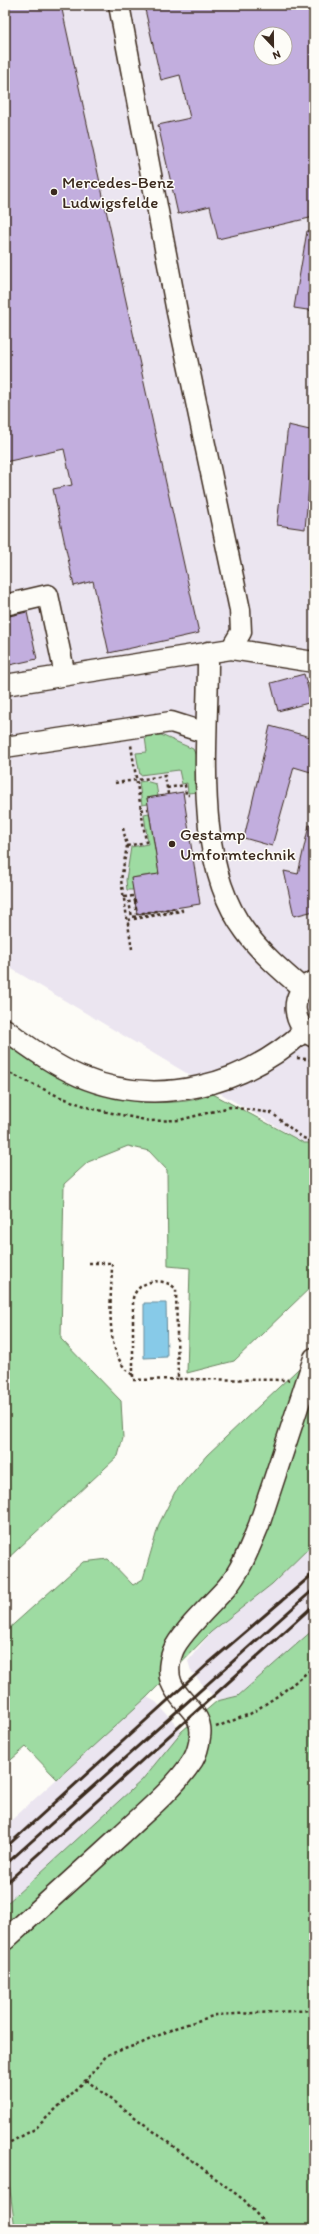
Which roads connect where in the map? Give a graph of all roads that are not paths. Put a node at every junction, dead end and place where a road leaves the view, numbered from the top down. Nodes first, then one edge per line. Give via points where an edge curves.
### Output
1 (119, 5) edge
2 (5, 605) edge
3 (231, 649) junction
4 (208, 652) junction
5 (314, 662) edge
6 (65, 674) junction
7 (5, 685) edge
8 (206, 734) junction
9 (5, 747) edge
10 (308, 985) edge
11 (5, 1029) edge
12 (309, 1034) edge
13 (314, 1358) edge
14 (5, 1940) edge

1 - 3 street via 177,312 240,610 241,632
2 - 6 street via 48,595
3 - 4 street
3 - 5 street
4 - 6 street
4 - 8 street
6 - 7 street
8 - 9 street via 171,722
8 - 10 street via 209,829 219,878 232,909 257,946 278,968
10 - 12 street via 295,1006 296,1015
11 - 12 street via 37,1052 80,1076 113,1086 150,1091 195,1088 211,1084 272,1057
13 - 14 street via 248,1551 229,1585 173,1648 167,1666 175,1690 196,1716 201,1733 193,1759 158,1801

